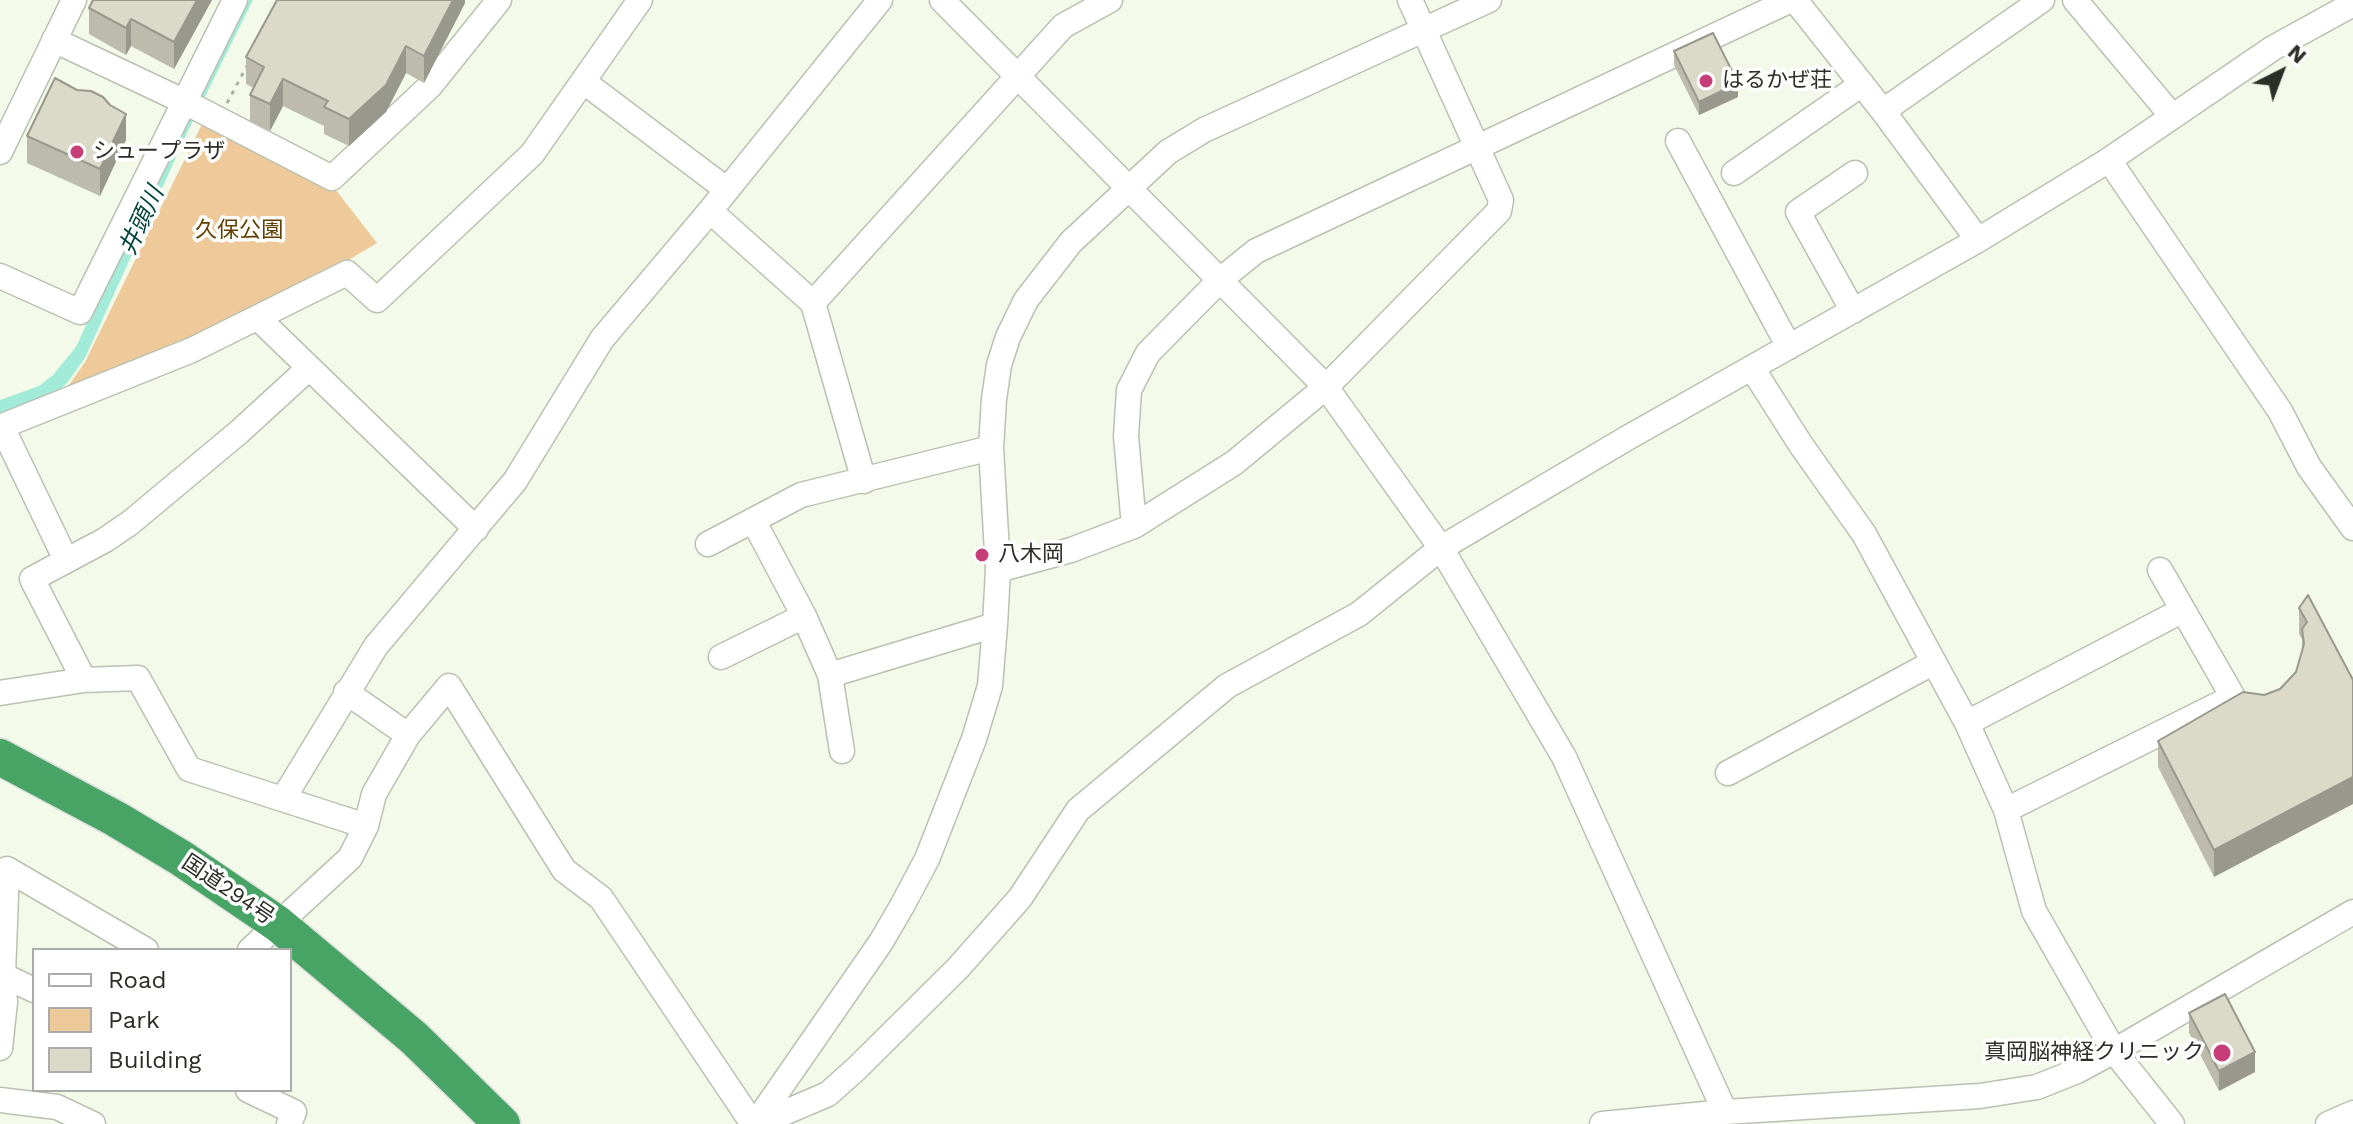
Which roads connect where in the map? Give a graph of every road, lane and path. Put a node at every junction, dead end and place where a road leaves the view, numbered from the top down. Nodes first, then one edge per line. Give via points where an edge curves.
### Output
1 (74, 0) edge
2 (235, 0) edge
3 (499, 0) edge
4 (640, 0) edge
5 (880, 0) edge
6 (942, 0) edge
7 (1110, 0) edge
8 (1410, 0) edge
9 (1489, 0) edge
10 (1793, 0) edge
11 (2042, 0) edge
12 (2075, 0) edge
13 (2353, 4) edge
14 (1741, 10) edge
15 (1423, 28) junction
16 (54, 40) junction
17 (252, 55) edge
18 (1017, 75) junction
19 (584, 82) junction
20 (1862, 84) junction
21 (183, 101) junction
22 (223, 111) dead end
23 (1883, 111) junction
24 (2172, 116) junction
25 (1678, 141) dead end
26 (1477, 148) junction
27 (0, 152) edge
28 (2109, 160) junction
29 (1734, 173) dead end
30 (1855, 173) dead end
31 (1128, 188) junction
32 (726, 189) junction
33 (710, 211) junction
34 (1978, 240) junction
35 (0, 276) edge
36 (1220, 280) junction
37 (813, 303) junction
38 (1853, 311) junction
39 (259, 319) junction
40 (1789, 347) junction
41 (309, 368) junction
42 (1752, 368) junction
43 (1326, 387) junction
44 (1, 427) edge
45 (991, 448) junction
46 (864, 481) junction
47 (753, 520) junction
48 (1134, 526) junction
49 (2353, 528) edge
50 (476, 529) junction
51 (708, 544) dead end
52 (1441, 548) junction
53 (66, 560) junction
54 (998, 570) junction
55 (2160, 570) dead end
56 (2183, 610) junction
57 (804, 616) junction
58 (995, 625) junction
59 (721, 657) dead end
60 (1934, 662) junction
61 (830, 675) junction
62 (84, 680) junction
63 (346, 692) junction
64 (0, 693) edge
65 (1967, 723) junction
66 (408, 735) junction
67 (842, 751) dead end
68 (0, 757) edge
69 (1728, 773) dead end
70 (0, 784) edge
71 (283, 799) junction
72 (2006, 810) junction
73 (366, 826) junction
74 (2353, 912) edge
75 (272, 944) edge
76 (143, 948) edge
77 (292, 957) edge
78 (292, 961) edge
79 (2, 975) edge
80 (32, 989) edge
81 (0, 1048) edge
82 (2114, 1051) junction
83 (252, 1092) edge
84 (0, 1100) edge
85 (1725, 1112) junction
86 (2353, 1113) edge
87 (93, 1124) edge
88 (289, 1124) edge
89 (473, 1124) edge
90 (502, 1124) edge
91 (755, 1124) edge
92 (1602, 1124) edge
93 (2172, 1124) edge
94 (2328, 1124) edge

1 - 16 street
2 - 21 street
3 - 21 street via 430,86 332,178
4 - 19 street
5 - 32 street
6 - 18 street
7 - 18 street via 1063,26
8 - 15 street
9 - 15 street
10 - 14 street
10 - 20 street
11 - 23 street
12 - 24 street
13 - 24 street via 2273,48
14 - 26 street
15 - 26 street
15 - 31 street via 1204,130 1168,152
16 - 21 street
16 - 27 street
17 - 22 path
18 - 31 street
18 - 37 street
19 - 32 street
19 - 39 street via 532,154 377,300 347,273
20 - 23 street
20 - 29 street
21 - 35 street via 80,312
23 - 34 street
24 - 28 street
25 - 40 street
26 - 36 street via 1275,241
26 - 43 street via 1501,200 1499,211
28 - 34 street
28 - 49 street
30 - 38 street via 1798,212
31 - 36 street
31 - 45 street via 1071,242 1026,300 999,365
32 - 33 street
33 - 37 street
33 - 50 street via 602,339 515,481
34 - 38 street
36 - 43 street
36 - 48 street via 1148,353 1129,390 1126,436
37 - 46 street
38 - 40 street
39 - 41 street
39 - 44 street
40 - 42 street
41 - 50 street
41 - 53 street via 130,523
42 - 52 street
42 - 60 street via 1864,534
43 - 48 street via 1234,463
43 - 52 street
44 - 53 street
45 - 46 street
45 - 54 street
46 - 47 street via 801,495
47 - 51 street
47 - 57 street
48 - 54 street
50 - 63 street via 376,646
52 - 85 street via 1564,757
52 - 91 street via 1359,614 1227,686 1078,810 1020,898 856,1069 828,1094
53 - 62 street via 32,579
54 - 58 street
55 - 56 street
56 - 65 street
56 - 72 street via 2233,697
57 - 59 street
57 - 61 street
58 - 61 street
58 - 91 street via 990,686 927,859 881,942
60 - 65 street
60 - 69 street
61 - 67 street
62 - 64 street
62 - 71 street via 138,678 189,769
63 - 66 street
63 - 71 street
65 - 72 street
66 - 73 street via 374,794
66 - 91 street via 449,686 564,870 601,898
68 - 75 highway, 国道294号 via 181,858
70 - 75 highway, 国道294号 via 105,838
71 - 73 street
72 - 82 street via 2034,911
73 - 75 street via 350,858
74 - 82 street
76 - 79 street via 7,869
77 - 90 highway, 国道294号 via 414,1038
78 - 89 highway, 国道294号 via 380,1034
79 - 80 street
79 - 81 street
82 - 85 street via 2037,1087 1995,1094
82 - 93 street
83 - 88 street via 294,1112
84 - 87 street via 57,1107
85 - 92 street
86 - 94 street

